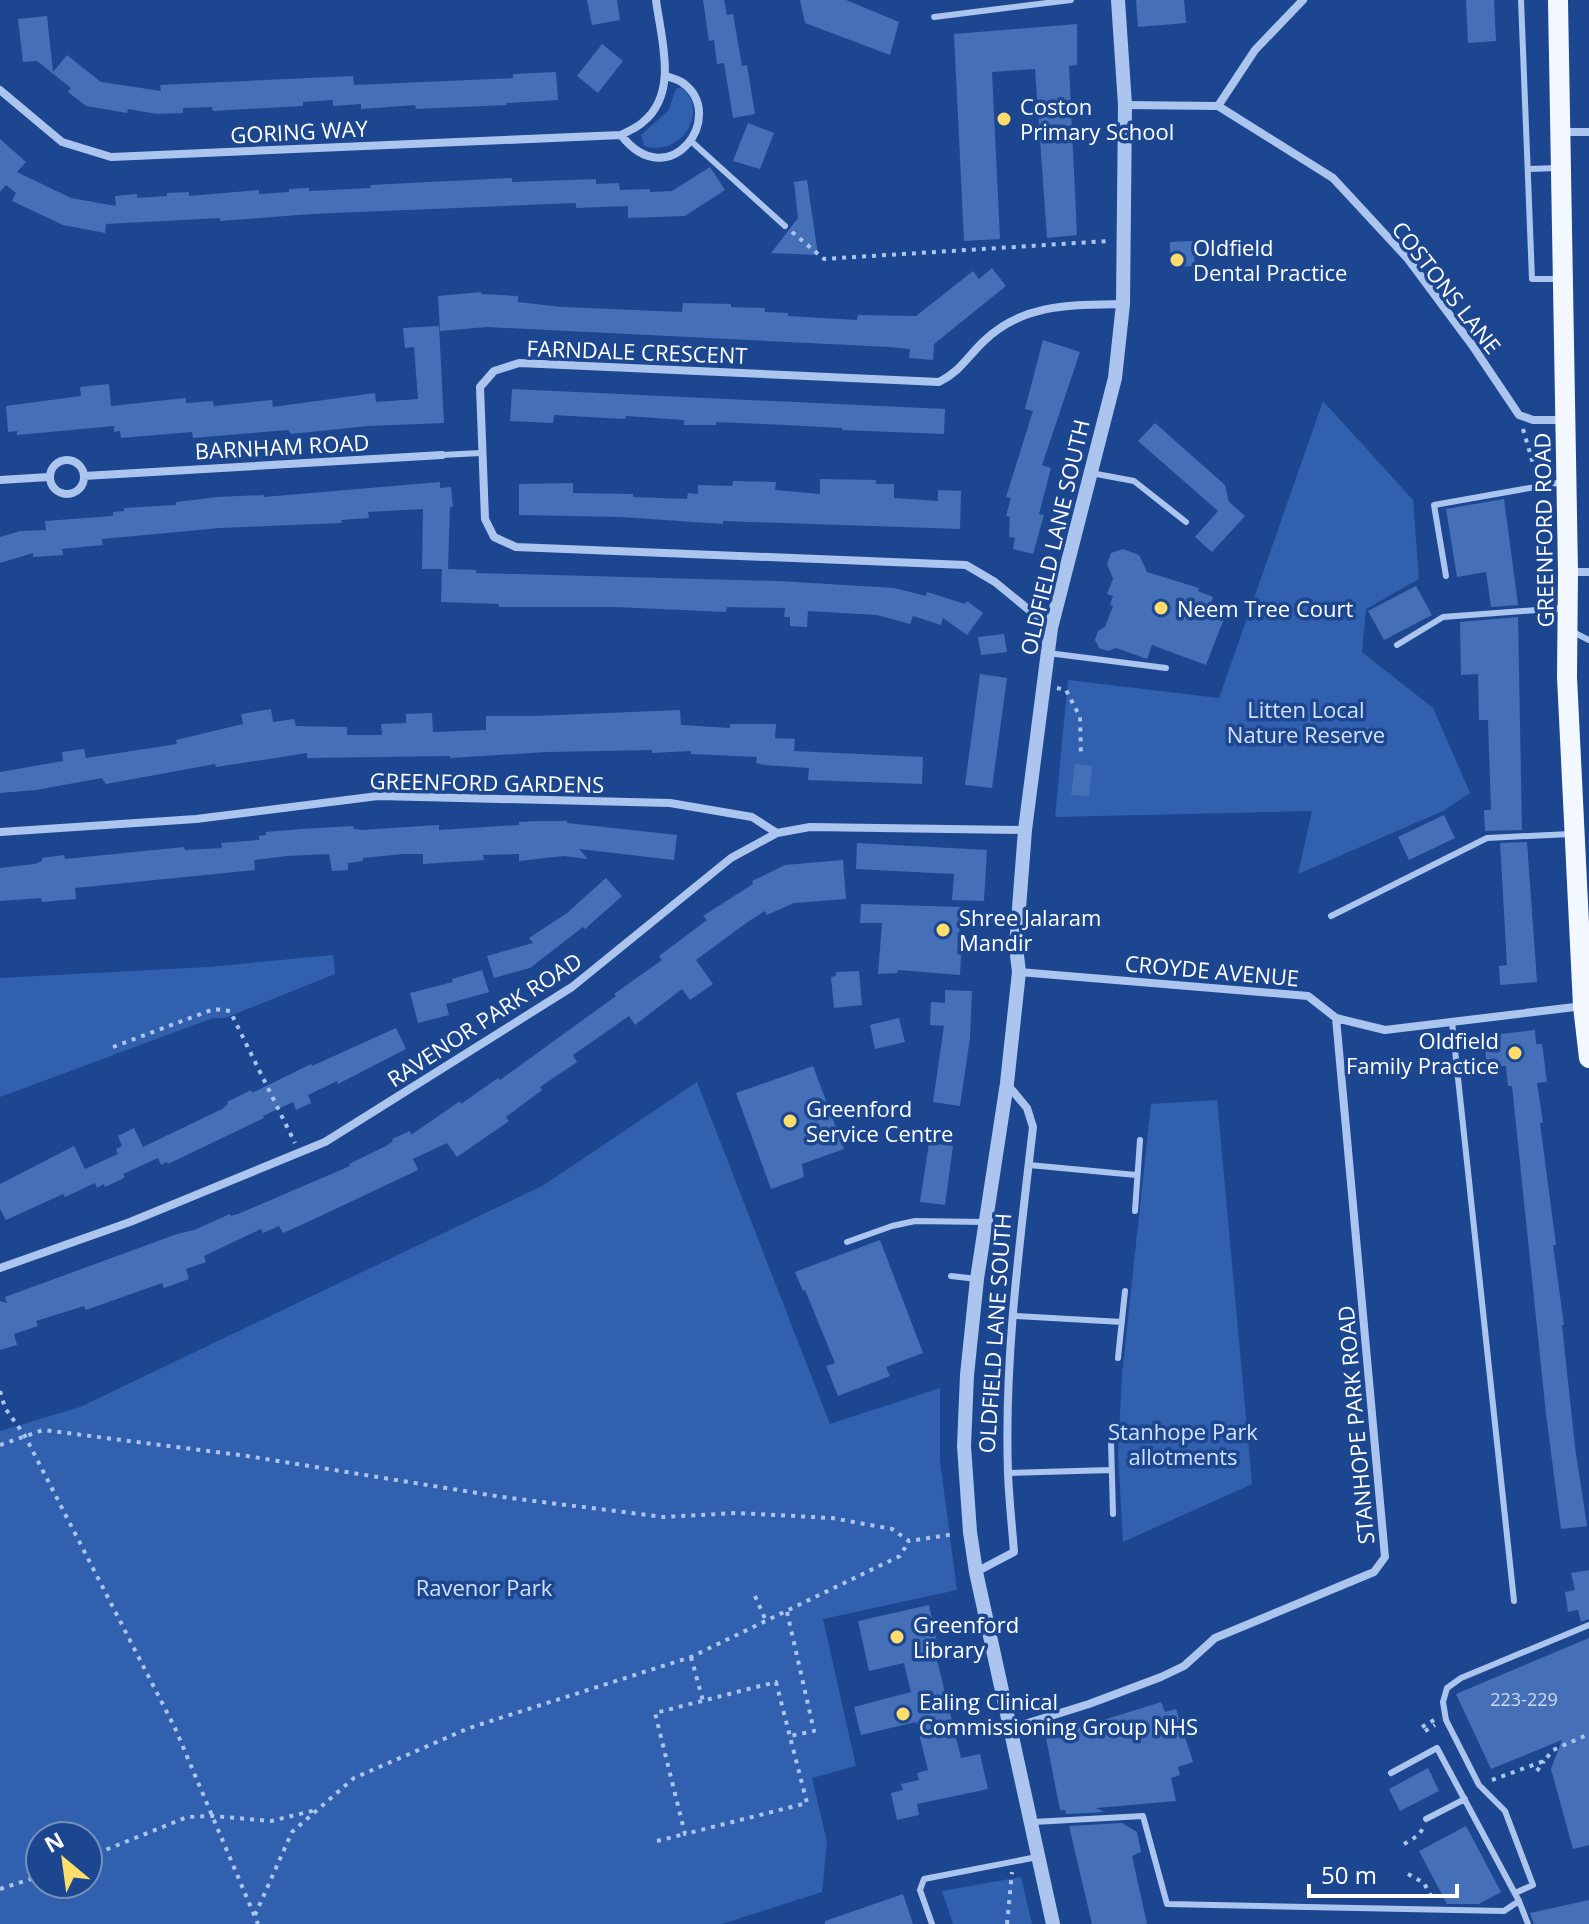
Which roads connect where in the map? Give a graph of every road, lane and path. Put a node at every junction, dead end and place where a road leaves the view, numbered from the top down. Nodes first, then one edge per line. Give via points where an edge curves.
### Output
1 (656, 0) edge
2 (1071, 0) edge
3 (1118, 0) edge
4 (1303, 0) edge
5 (1521, 0) edge
6 (1558, 0) edge
7 (934, 17) dead end
8 (666, 76) junction
9 (0, 90) edge
10 (1125, 105) junction
11 (1218, 106) junction
12 (1561, 132) junction
13 (1589, 132) edge
14 (621, 135) junction
15 (692, 142) junction
16 (1562, 167) junction
17 (1528, 169) junction
18 (785, 226) joint
19 (1123, 240) junction
20 (1563, 279) junction
21 (1123, 304) junction
22 (1566, 420) junction
23 (1527, 443) dead end
24 (481, 453) junction
25 (442, 455) joint
26 (1546, 466) dead end
27 (1091, 473) junction
28 (1536, 474) junction
29 (84, 476) junction
30 (49, 477) junction
31 (0, 480) edge
32 (1538, 482) dead end
33 (1566, 482) junction
34 (1186, 522) dead end
35 (1579, 572) edge
36 (1446, 576) dead end
37 (1568, 608) junction
38 (1051, 628) junction
39 (1568, 630) junction
40 (1589, 640) edge
41 (1397, 645) dead end
42 (1048, 653) junction
43 (1166, 668) dead end
44 (1066, 690) dead end
45 (1081, 755) dead end
46 (1025, 830) junction
47 (0, 832) edge
48 (777, 833) junction
49 (1574, 834) junction
50 (1331, 916) dead end
51 (1019, 972) junction
52 (1583, 1006) junction
53 (1336, 1018) junction
54 (1452, 1022) junction
55 (113, 1047) dead end
56 (1589, 1058) edge
57 (1007, 1083) junction
58 (1140, 1140) dead end
59 (299, 1152) junction
60 (1029, 1165) junction
61 (1136, 1175) junction
62 (1135, 1211) dead end
63 (986, 1222) junction
64 (847, 1242) dead end
65 (0, 1268) edge
66 (951, 1276) dead end
67 (977, 1279) junction
68 (1125, 1291) dead end
69 (1014, 1316) junction
70 (1122, 1322) junction
71 (1118, 1358) dead end
72 (0, 1391) edge
73 (25, 1436) junction
74 (1111, 1441) dead end
75 (0, 1445) edge
76 (1111, 1470) junction
77 (1008, 1473) junction
78 (1113, 1514) dead end
79 (970, 1532) junction
80 (909, 1541) junction
81 (976, 1572) junction
82 (755, 1596) dead end
83 (1514, 1601) dead end
84 (787, 1611) junction
85 (766, 1621) junction
86 (1589, 1625) edge
87 (691, 1657) junction
88 (703, 1701) junction
89 (1436, 1722) dead end
90 (1012, 1728) junction
91 (1423, 1729) dead end
92 (1589, 1734) edge
93 (790, 1736) junction
94 (1544, 1761) junction
95 (1537, 1771) dead end
96 (1391, 1773) dead end
97 (1479, 1785) junction
98 (1465, 1799) junction
99 (318, 1809) junction
100 (213, 1816) junction
101 (1426, 1819) joint
102 (1030, 1822) junction
103 (685, 1834) junction
104 (657, 1841) dead end
105 (1404, 1844) dead end
106 (104, 1851) edge
107 (1037, 1857) junction
108 (1014, 1862) junction
109 (1408, 1874) dead end
110 (24, 1881) edge
111 (0, 1889) edge
112 (1515, 1893) junction
113 (1519, 1901) junction
114 (1434, 1909) junction
115 (255, 1915) junction
116 (258, 1924) edge
117 (932, 1924) edge
118 (1007, 1924) edge
119 (1053, 1924) edge
120 (1528, 1924) edge

1 - 8 street
2 - 7 lane
3 - 10 street, OLDFIELD LANE SOUTH
4 - 11 street via 1255,50
5 - 17 lane
6 - 12 main road, GREENFORD ROAD
8 - 14 street via 659,103 643,123
8 - 15 street via 683,83 696,98 699,119
9 - 14 street, GORING WAY via 62,142 111,157
10 - 11 street
10 - 19 street, OLDFIELD LANE SOUTH
11 - 22 street, COSTONS LANE via 1333,178 1408,259 1519,415
12 - 13 street
12 - 16 main road, GREENFORD ROAD
14 - 15 street via 647,158 669,156
15 - 18 lane
16 - 17 lane
16 - 20 main road, GREENFORD ROAD
17 - 20 lane via 1532,279
18 - 19 path via 824,259
19 - 21 street, OLDFIELD LANE SOUTH
20 - 22 main road, GREENFORD ROAD
21 - 24 street, FARNDALE CRESCENT via 1060,305 1021,315 984,340 955,374 939,382 519,363 494,371 480,387
21 - 27 street, OLDFIELD LANE SOUTH via 1115,378
22 - 33 main road, GREENFORD ROAD
23 - 28 path
24 - 25 lane, BARNHAM ROAD
24 - 38 street, FARNDALE CRESCENT via 485,519 494,537 516,547 966,565
25 - 29 street, BARNHAM ROAD
26 - 28 path
27 - 34 lane via 1134,481
27 - 38 street, OLDFIELD LANE SOUTH
28 - 32 path
29 - 30 street, BARNHAM ROAD via 69,460 57,462
29 - 30 street, BARNHAM ROAD via 81,486 68,494 53,488
30 - 31 street, BARNHAM ROAD
33 - 35 main road, GREENFORD ROAD
33 - 36 lane via 1434,505
35 - 37 main road, GREENFORD ROAD
37 - 39 main road, GREENFORD ROAD
37 - 41 lane via 1443,617
38 - 42 street, OLDFIELD LANE SOUTH
39 - 40 lane
39 - 49 main road, GREENFORD ROAD
42 - 43 lane
42 - 46 street, OLDFIELD LANE SOUTH
44 - 45 path via 1080,717
46 - 48 street, RAVENOR PARK ROAD via 810,827
46 - 51 street, OLDFIELD LANE SOUTH via 1016,947
47 - 48 street, GREENFORD GARDENS via 196,819 378,796 670,803 752,817
48 - 59 street, RAVENOR PARK ROAD via 731,858 572,987 325,1142
49 - 50 lane via 1487,838
49 - 52 main road, GREENFORD ROAD
51 - 53 street, CROYDE AVENUE via 1308,996
51 - 57 street, OLDFIELD LANE SOUTH
52 - 54 street, CROYDE AVENUE
52 - 56 main road, GREENFORD ROAD
53 - 54 street, CROYDE AVENUE via 1385,1030
53 - 90 street, STANHOPE PARK ROAD via 1385,1557 1374,1572 1215,1638 1184,1666 1161,1677
54 - 83 lane
55 - 59 path via 214,1009 230,1011
57 - 60 street, OLDFIELD LANE SOUTH via 1027,1108 1033,1127
57 - 63 street, OLDFIELD LANE SOUTH
58 - 61 lane
59 - 65 street, RAVENOR PARK ROAD via 130,1222
60 - 61 lane
60 - 69 street, OLDFIELD LANE SOUTH
61 - 62 lane
63 - 64 lane via 915,1221
63 - 67 street, OLDFIELD LANE SOUTH
66 - 67 lane
67 - 79 street, OLDFIELD LANE SOUTH via 964,1446
68 - 70 lane
69 - 70 lane
69 - 77 street, OLDFIELD LANE SOUTH
70 - 71 lane
72 - 73 path
73 - 75 path
73 - 80 path via 43,1430 664,1517 736,1513 832,1518 892,1529
73 - 100 path via 175,1728
74 - 76 lane
76 - 77 lane
76 - 78 lane
77 - 81 street, OLDFIELD LANE SOUTH via 1014,1552
79 - 80 path
79 - 81 street, OLDFIELD LANE SOUTH
80 - 84 path via 900,1556
81 - 90 street, OLDFIELD LANE SOUTH
82 - 85 path
84 - 85 path
84 - 93 path via 814,1731
85 - 87 path
86 - 97 lane via 1447,1688 1446,1720
87 - 88 path
87 - 99 path via 469,1728 354,1778
88 - 93 path via 776,1682
88 - 103 path via 655,1713
89 - 91 path
90 - 102 street, OLDFIELD LANE SOUTH
92 - 94 path via 1553,1750
93 - 103 path via 807,1803
94 - 95 path
94 - 97 path
96 - 98 lane via 1437,1748
97 - 112 lane via 1505,1811 1533,1885
98 - 101 lane
98 - 112 lane
99 - 100 path via 271,1821
99 - 115 path via 292,1832
100 - 106 path via 187,1817
100 - 115 path
101 - 105 path via 1419,1835
102 - 107 street, OLDFIELD LANE SOUTH
102 - 114 lane via 1143,1816 1167,1904
103 - 104 path
107 - 108 lane
107 - 119 street, OLDFIELD LANE SOUTH
108 - 117 lane via 924,1879 920,1890
108 - 118 path
109 - 114 path via 1424,1883
110 - 111 path
112 - 113 lane
113 - 114 lane via 1504,1911
113 - 120 lane
115 - 116 path

